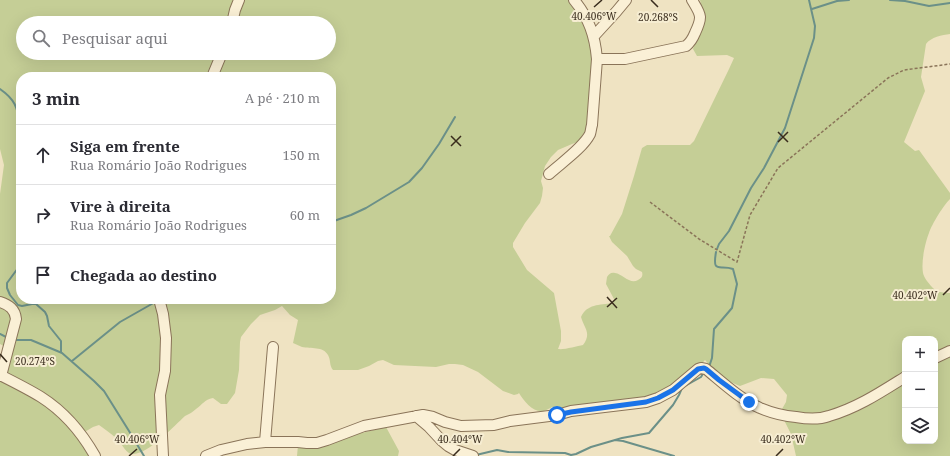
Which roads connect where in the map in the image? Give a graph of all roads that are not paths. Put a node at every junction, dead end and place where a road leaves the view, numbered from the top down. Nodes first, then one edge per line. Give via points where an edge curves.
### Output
1 (240, 0) edge
2 (574, 0) edge
3 (626, 0) edge
4 (692, 0) edge
5 (234, 16) edge
6 (594, 36) junction
7 (597, 59) junction
8 (219, 60) edge
9 (214, 72) edge
10 (549, 174) dead end
11 (0, 302) edge
12 (161, 304) edge
13 (273, 347) dead end
14 (950, 351) edge
15 (938, 357) edge
16 (0, 376) edge
17 (902, 379) edge
18 (416, 416) junction
19 (266, 442) junction
20 (95, 456) edge
21 (163, 456) edge
22 (206, 456) edge
23 (473, 456) edge

1 - 5 street
2 - 6 street via 582,9
3 - 6 street
4 - 7 street via 699,12 700,23 692,41 684,48 625,59
6 - 7 street
7 - 10 street via 590,134 579,148
8 - 9 street
11 - 16 street via 13,309 16,319
12 - 21 street via 166,338 165,370 160,395
13 - 19 street
14 - 15 street
16 - 20 street via 28,389 54,406 76,428
17 - 18 street via 857,405 828,417 810,419 762,409 704,368 698,369 673,390 646,402 494,425 461,426 428,415
18 - 19 street via 364,426 317,443
18 - 23 street via 448,446
19 - 22 street via 221,450

